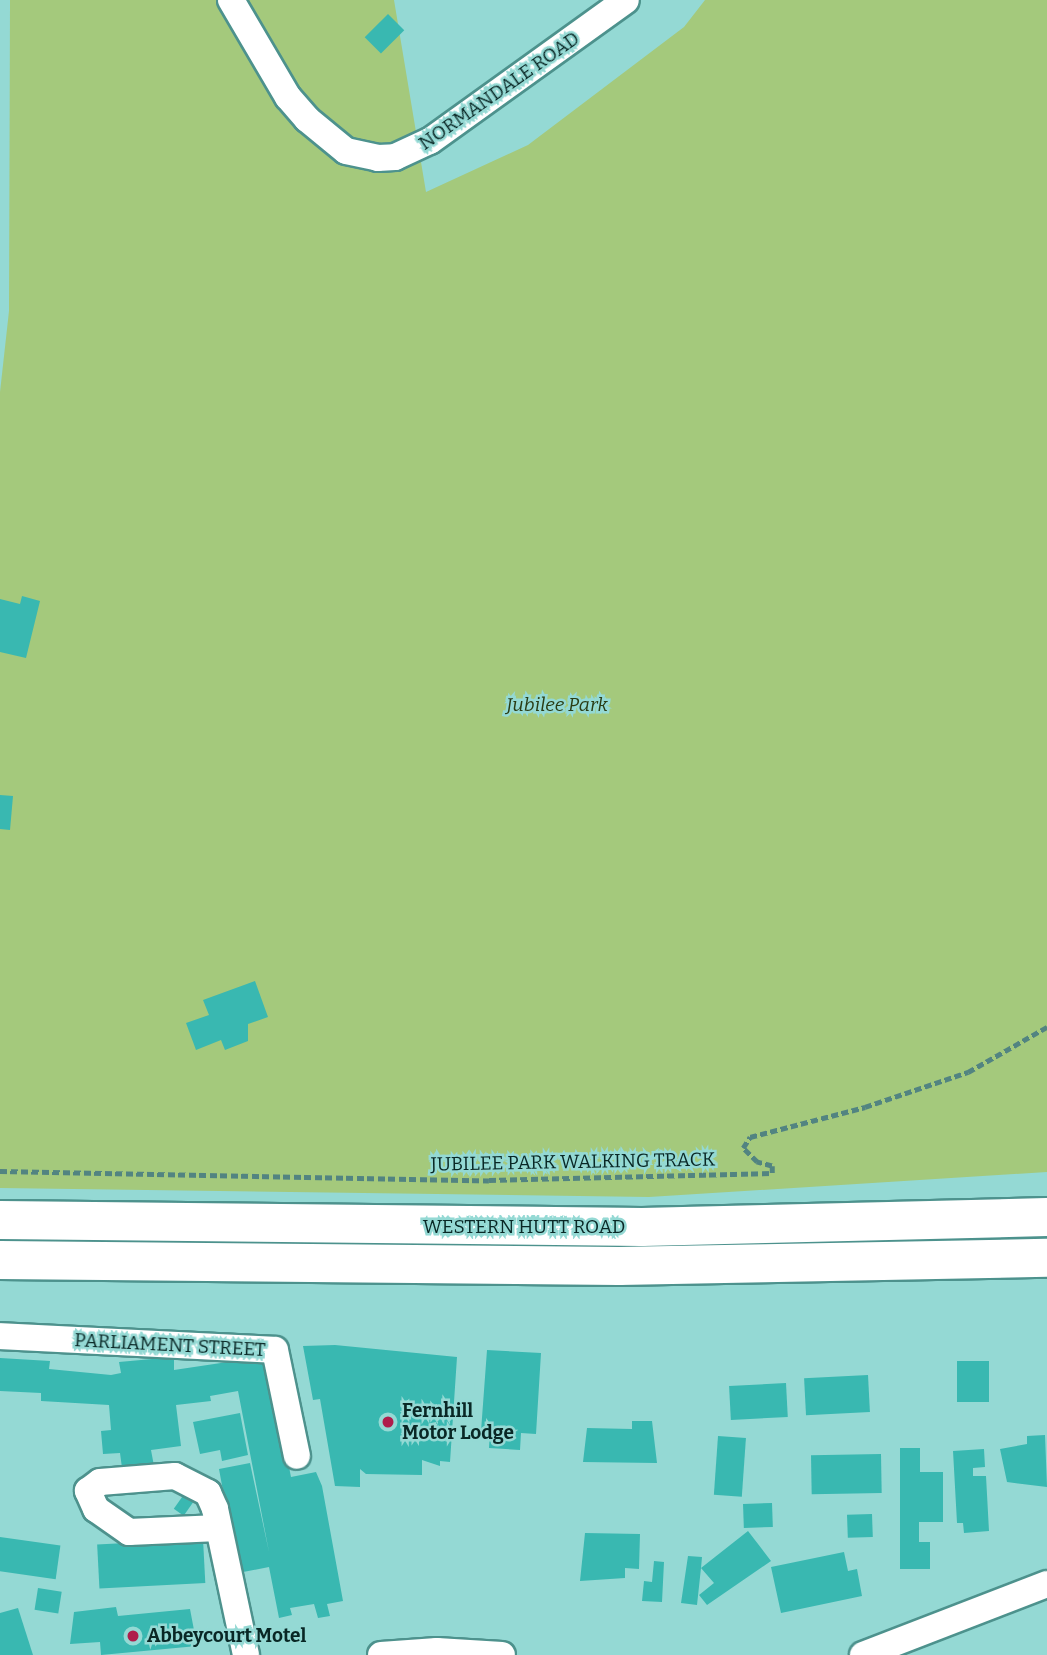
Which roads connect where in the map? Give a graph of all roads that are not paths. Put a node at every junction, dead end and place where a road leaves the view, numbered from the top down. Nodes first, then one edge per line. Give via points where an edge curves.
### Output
1 (231, 0) edge
2 (626, 0) edge
3 (1047, 1217) edge
4 (0, 1220) edge
5 (1047, 1258) edge
6 (0, 1260) edge
7 (0, 1336) edge
8 (297, 1455) dead end
9 (218, 1528) dead end
10 (1047, 1584) edge
11 (246, 1655) edge
12 (380, 1655) edge
13 (502, 1655) edge
14 (863, 1655) edge

1 - 2 street, NORMANDALE ROAD via 288,97 307,119 346,151 378,158 395,157 430,141
3 - 4 highway, WESTERN HUTT ROAD via 588,1227
5 - 6 highway, WESTERN HUTT ROAD via 619,1266
7 - 8 street, PARLIAMENT STREET via 275,1350
9 - 11 street
10 - 14 street
12 - 13 street via 437,1651

